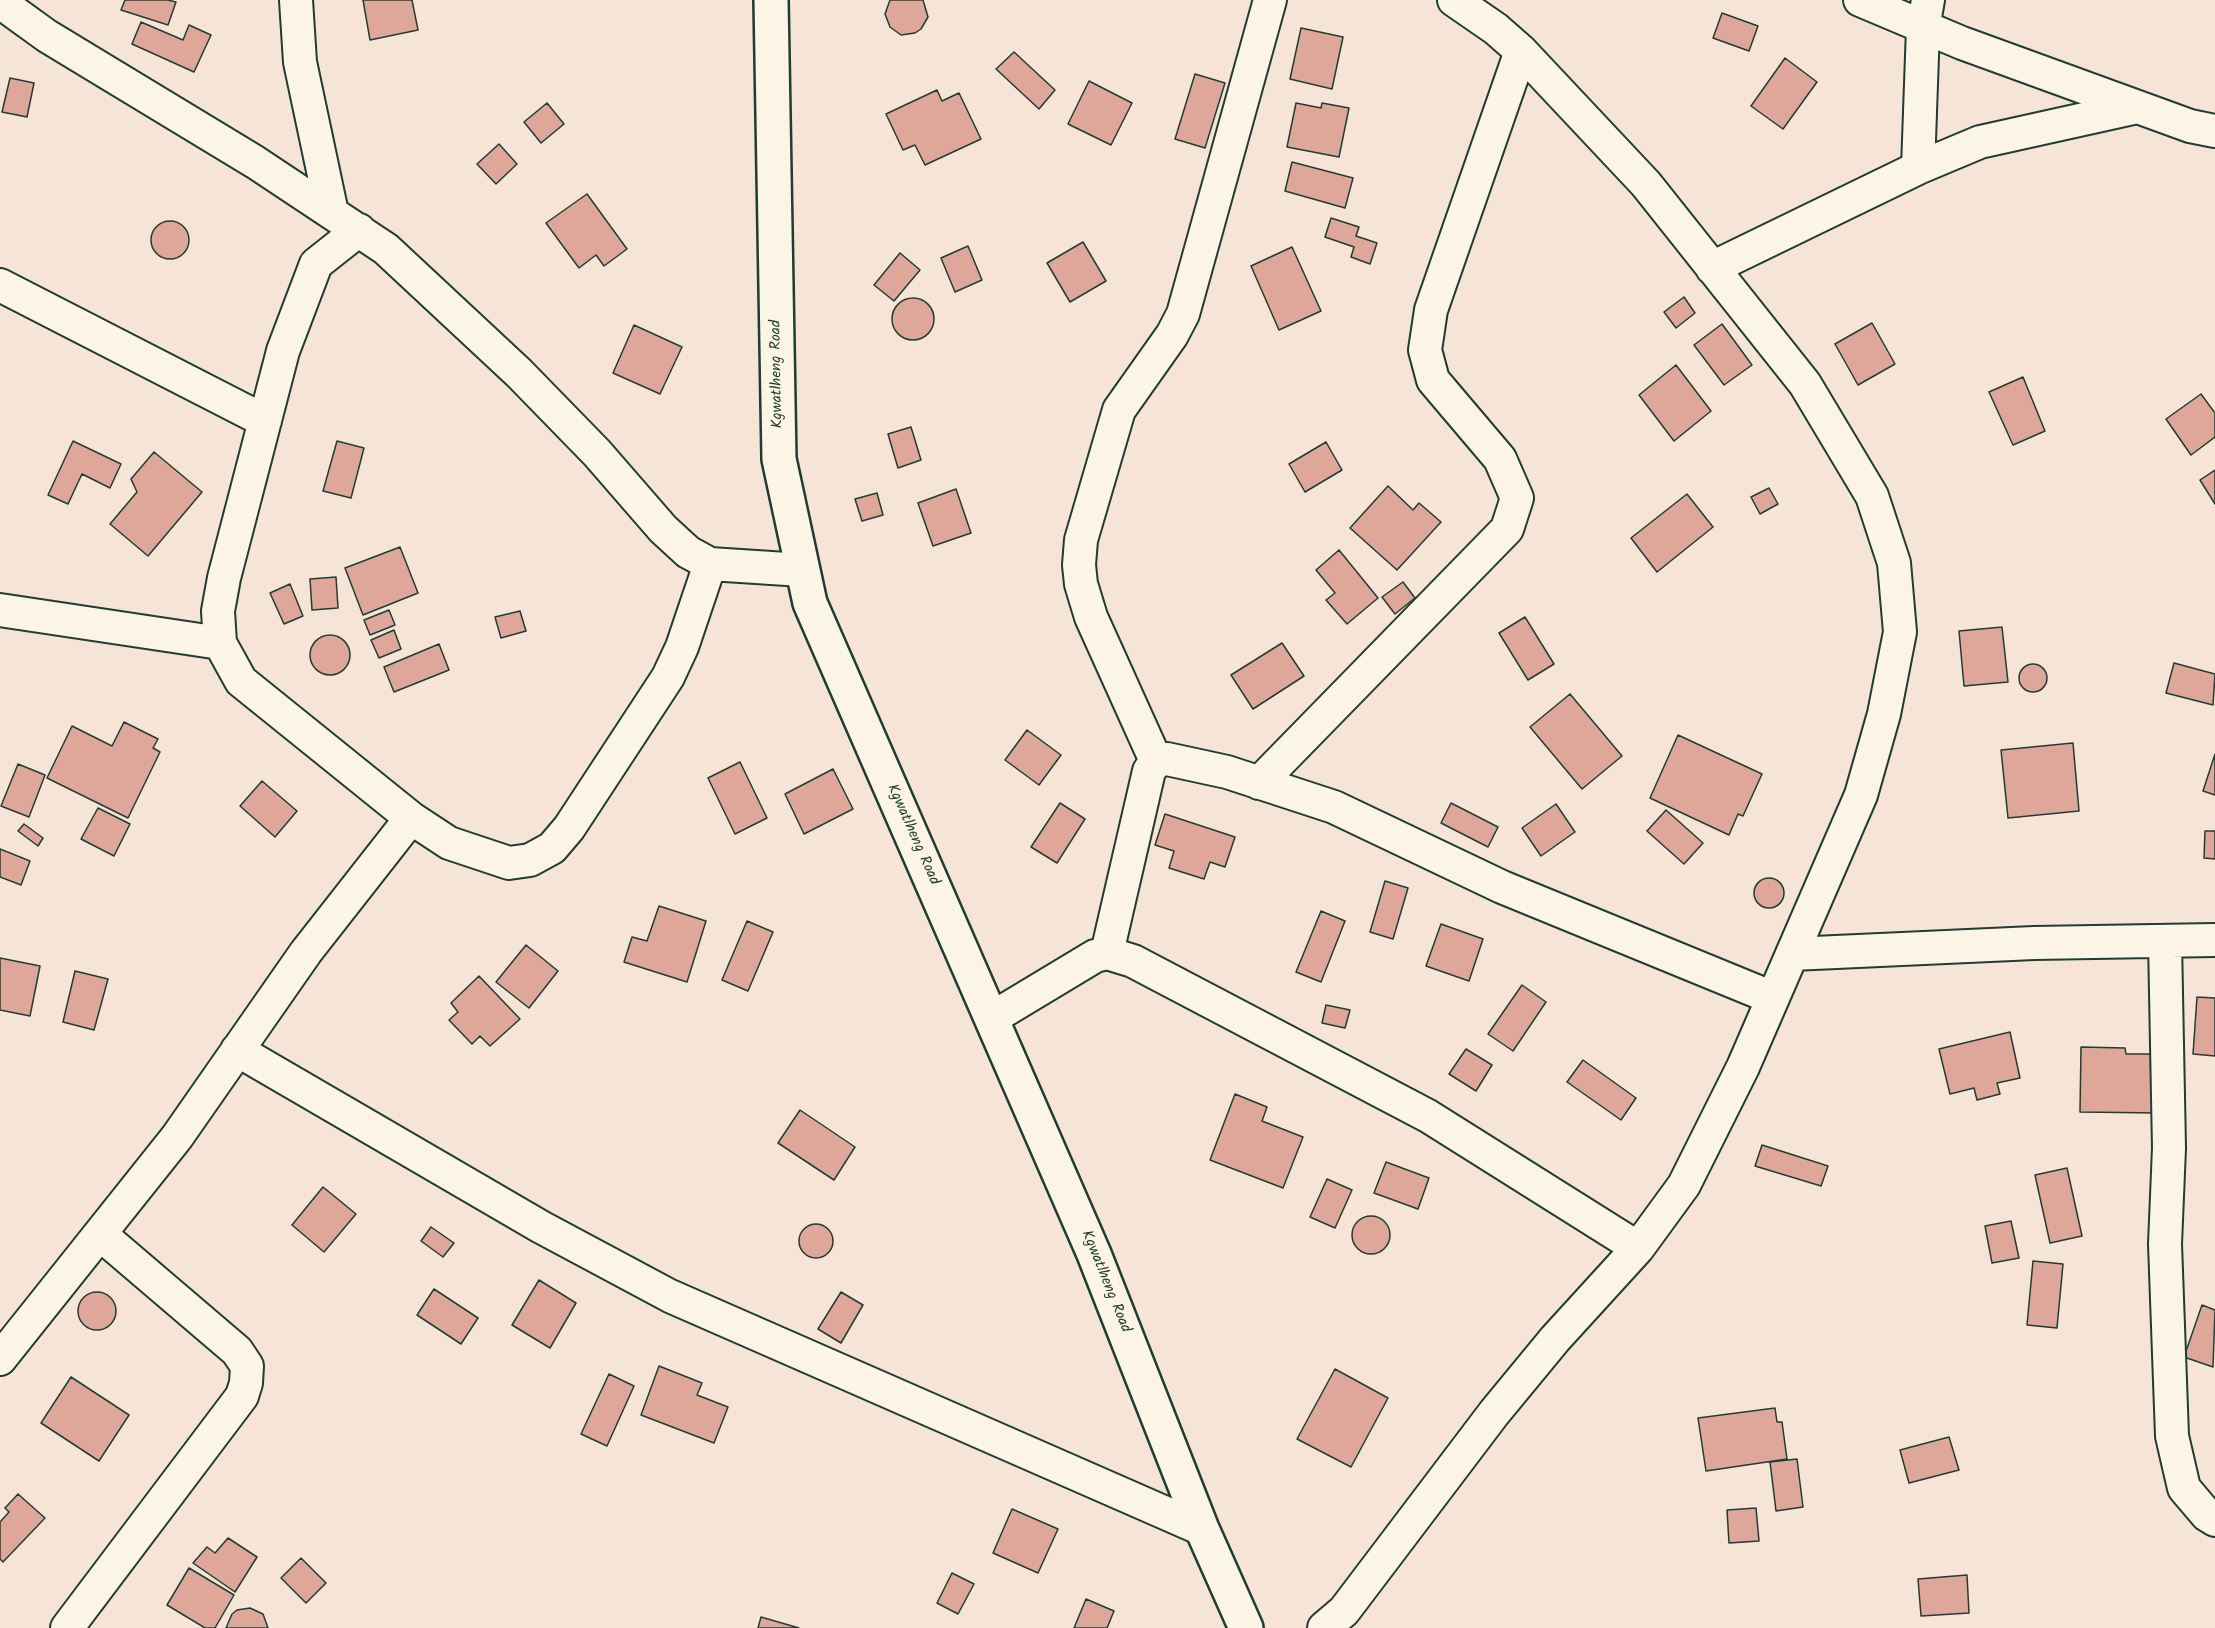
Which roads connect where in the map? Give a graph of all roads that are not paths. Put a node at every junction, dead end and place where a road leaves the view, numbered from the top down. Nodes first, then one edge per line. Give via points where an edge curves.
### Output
1 (296, 0) edge
2 (771, 0) edge
3 (1270, 0) edge
4 (1454, 0) edge
5 (1860, 0) edge
6 (0, 2) edge
7 (1926, 14) edge
8 (1521, 51) junction
9 (2138, 107) junction
10 (2215, 131) edge
11 (1918, 168) junction
12 (332, 213) junction
13 (359, 230) junction
14 (1712, 267) junction
15 (0, 285) edge
16 (265, 421) junction
17 (710, 564) junction
18 (802, 570) junction
19 (0, 609) edge
20 (220, 643) junction
21 (1156, 761) junction
22 (1259, 783) junction
23 (411, 818) junction
24 (2215, 940) edge
25 (2165, 941) junction
26 (1107, 953) junction
27 (1792, 954) junction
28 (1773, 998) junction
29 (992, 1018) junction
30 (237, 1050) junction
31 (100, 1234) junction
32 (1638, 1248) junction
33 (0, 1359) edge
34 (2215, 1520) edge
35 (1202, 1529) junction
36 (66, 1628) edge
37 (1246, 1628) edge
38 (1324, 1628) edge

1 - 12 street via 300,62
2 - 18 street, Kgwatlheng Road via 779,459
3 - 21 street via 1183,314 1119,410 1082,540 1081,584 1091,617
4 - 8 street
5 - 7 street
6 - 12 street via 47,36
7 - 9 street
7 - 11 street
8 - 14 street via 1646,184
8 - 22 street via 1431,310 1425,350 1432,380 1500,459 1516,498 1507,529
9 - 10 street
9 - 11 street via 1980,142
11 - 14 street
12 - 13 street
13 - 16 street via 316,264 283,351
13 - 17 street via 386,249 519,373 597,453 663,529 688,552
14 - 27 street via 1805,384 1872,496 1894,563 1900,632 1884,714 1861,795
15 - 16 street
16 - 20 street via 224,578 218,611
17 - 18 street
17 - 23 street via 668,677 552,848 530,860 509,862 449,843
18 - 29 street, Kgwatlheng Road via 810,603
19 - 20 street
20 - 23 street via 241,681
21 - 22 street via 1167,759
21 - 26 street via 1149,771
22 - 28 street via 1334,807 1502,887
23 - 30 street via 349,895
24 - 25 street
25 - 27 street
25 - 34 street via 2169,1148 2165,1244 2172,1436 2184,1488
26 - 29 street via 1095,956
26 - 32 street via 1133,961 1428,1116
27 - 28 street
28 - 32 street via 1684,1185
29 - 35 street, Kgwatlheng Road via 1094,1254
30 - 31 street via 177,1137
30 - 35 street via 541,1227 670,1296
31 - 33 street
31 - 36 street via 237,1351 247,1366 246,1383 242,1396
32 - 38 street via 1494,1413 1344,1611
35 - 37 street, Kgwatlheng Road

